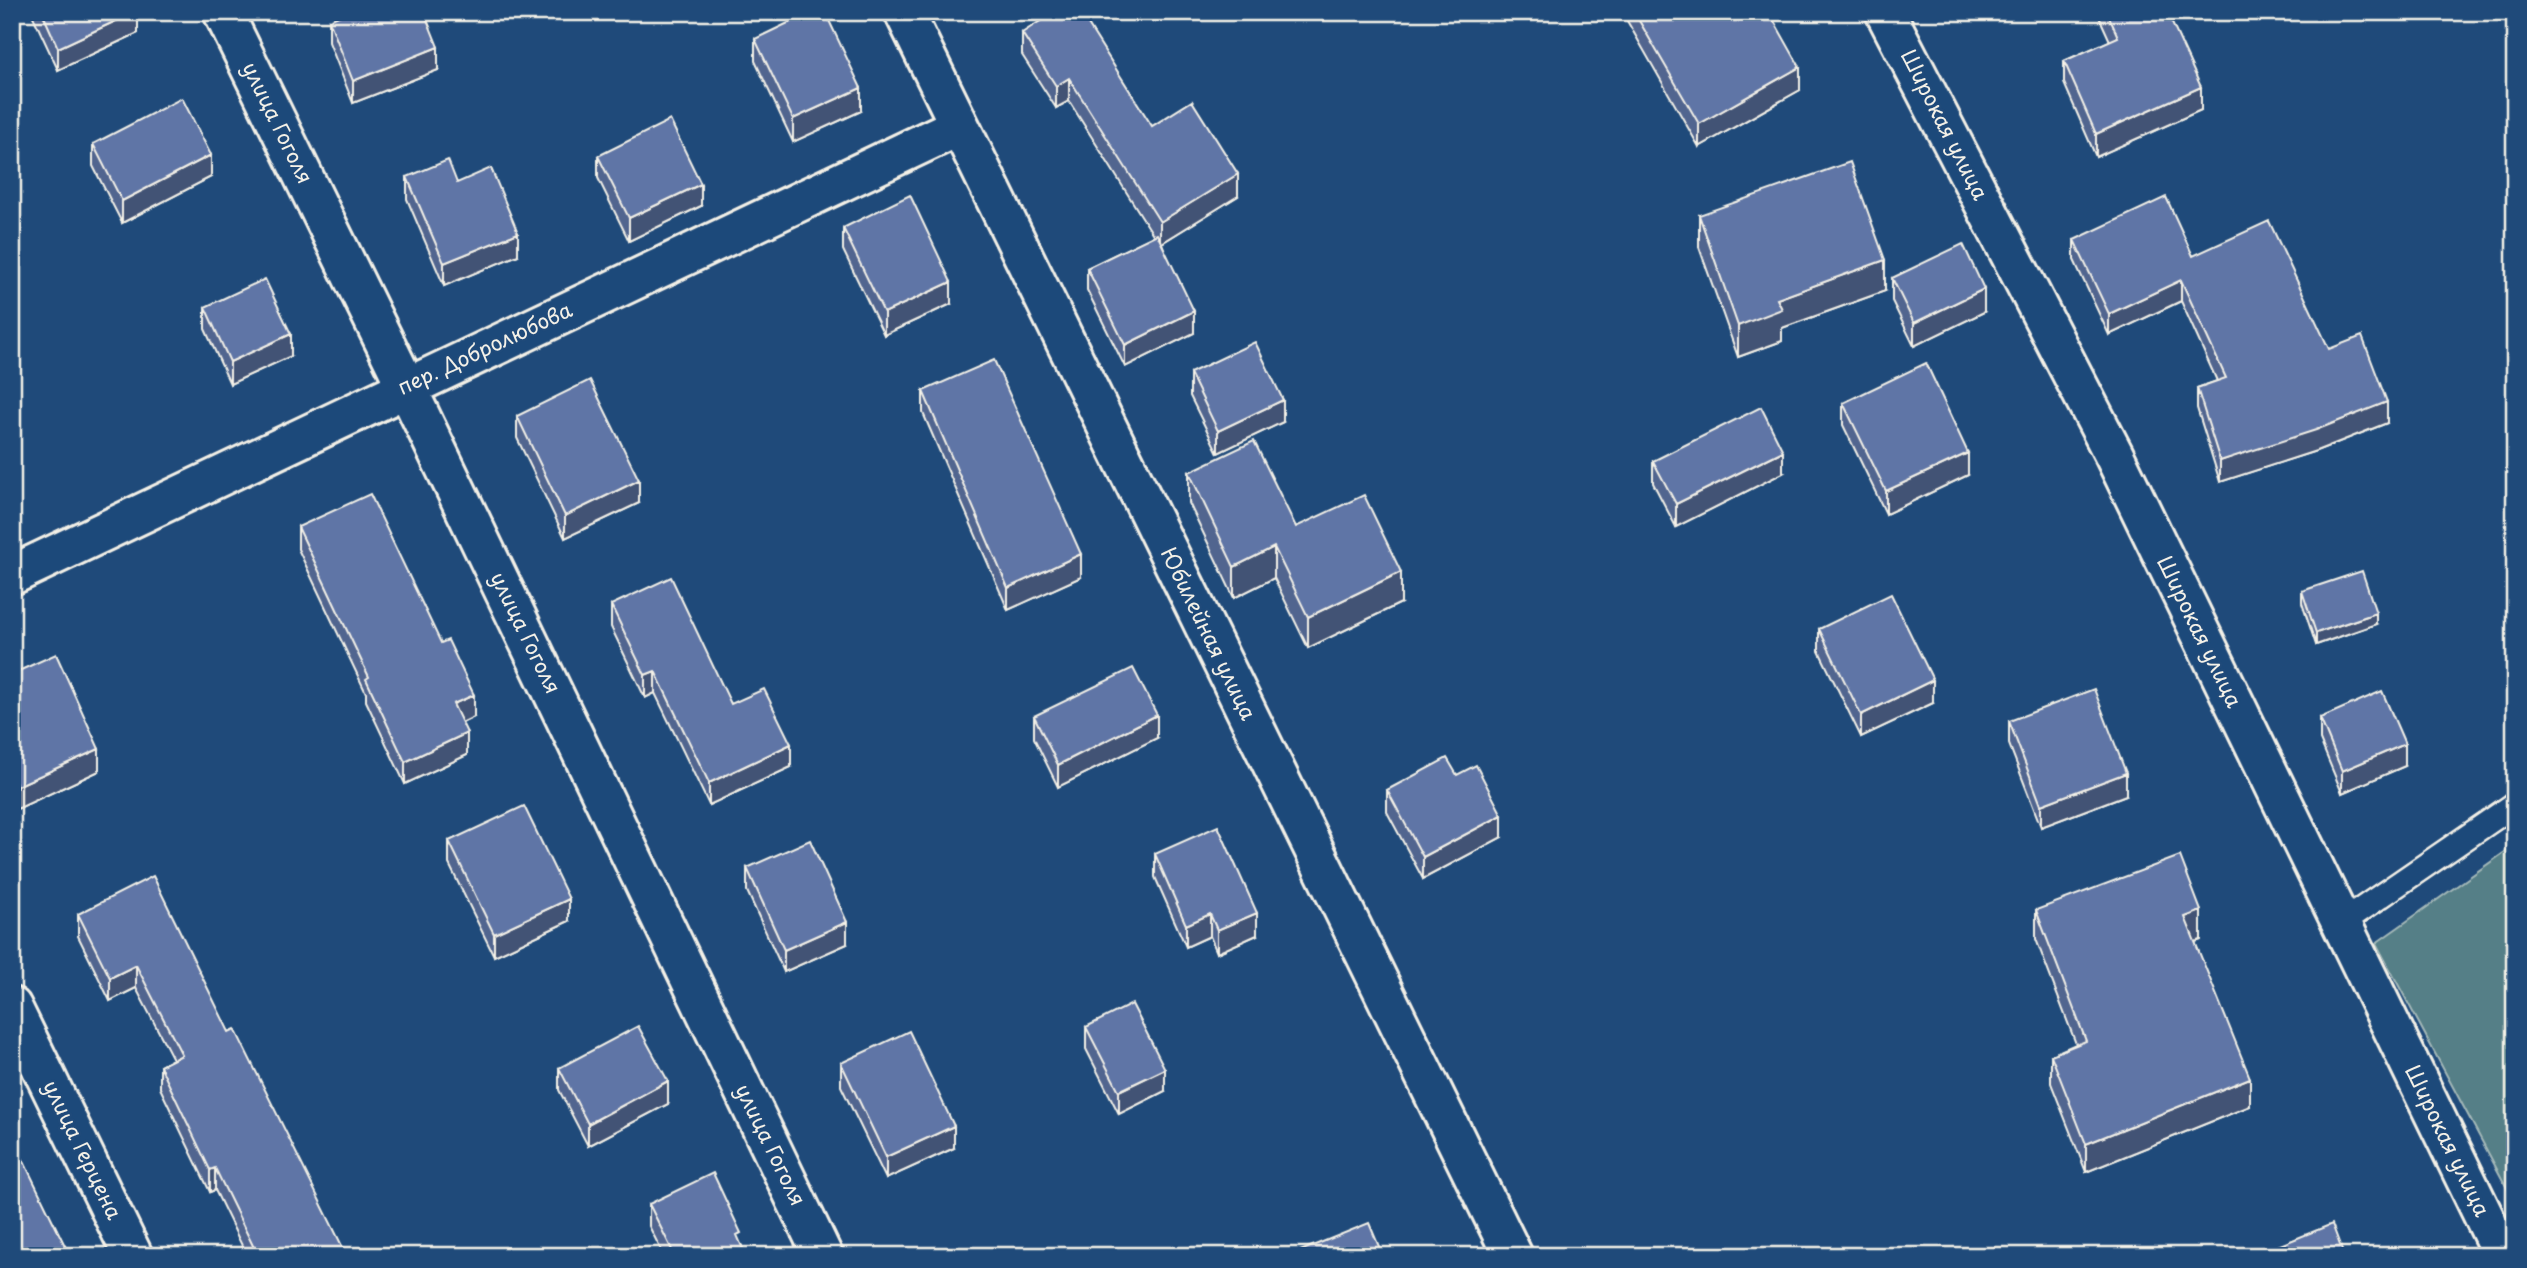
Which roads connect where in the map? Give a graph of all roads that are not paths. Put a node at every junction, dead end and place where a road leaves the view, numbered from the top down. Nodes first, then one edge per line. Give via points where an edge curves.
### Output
1 (223, 12) edge
2 (904, 12) edge
3 (1885, 12) edge
4 (958, 126) junction
5 (406, 386) junction
6 (12, 575) edge
7 (2515, 804) edge
8 (2340, 924) junction
9 (12, 1007) edge
10 (132, 1256) edge
11 (823, 1256) edge
12 (1513, 1256) edge
13 (2503, 1256) edge

1 - 5 street, улица Гоголя
2 - 4 street, Юбилейная улица
3 - 8 street, Широкая улица via 2114,456
4 - 5 street, пер. Добролюбова
4 - 12 street, Юбилейная улица
5 - 6 street, пер. Добролюбова
5 - 11 street, улица Гоголя
7 - 8 lane
8 - 13 street, Широкая улица
9 - 10 street, улица Герцена

